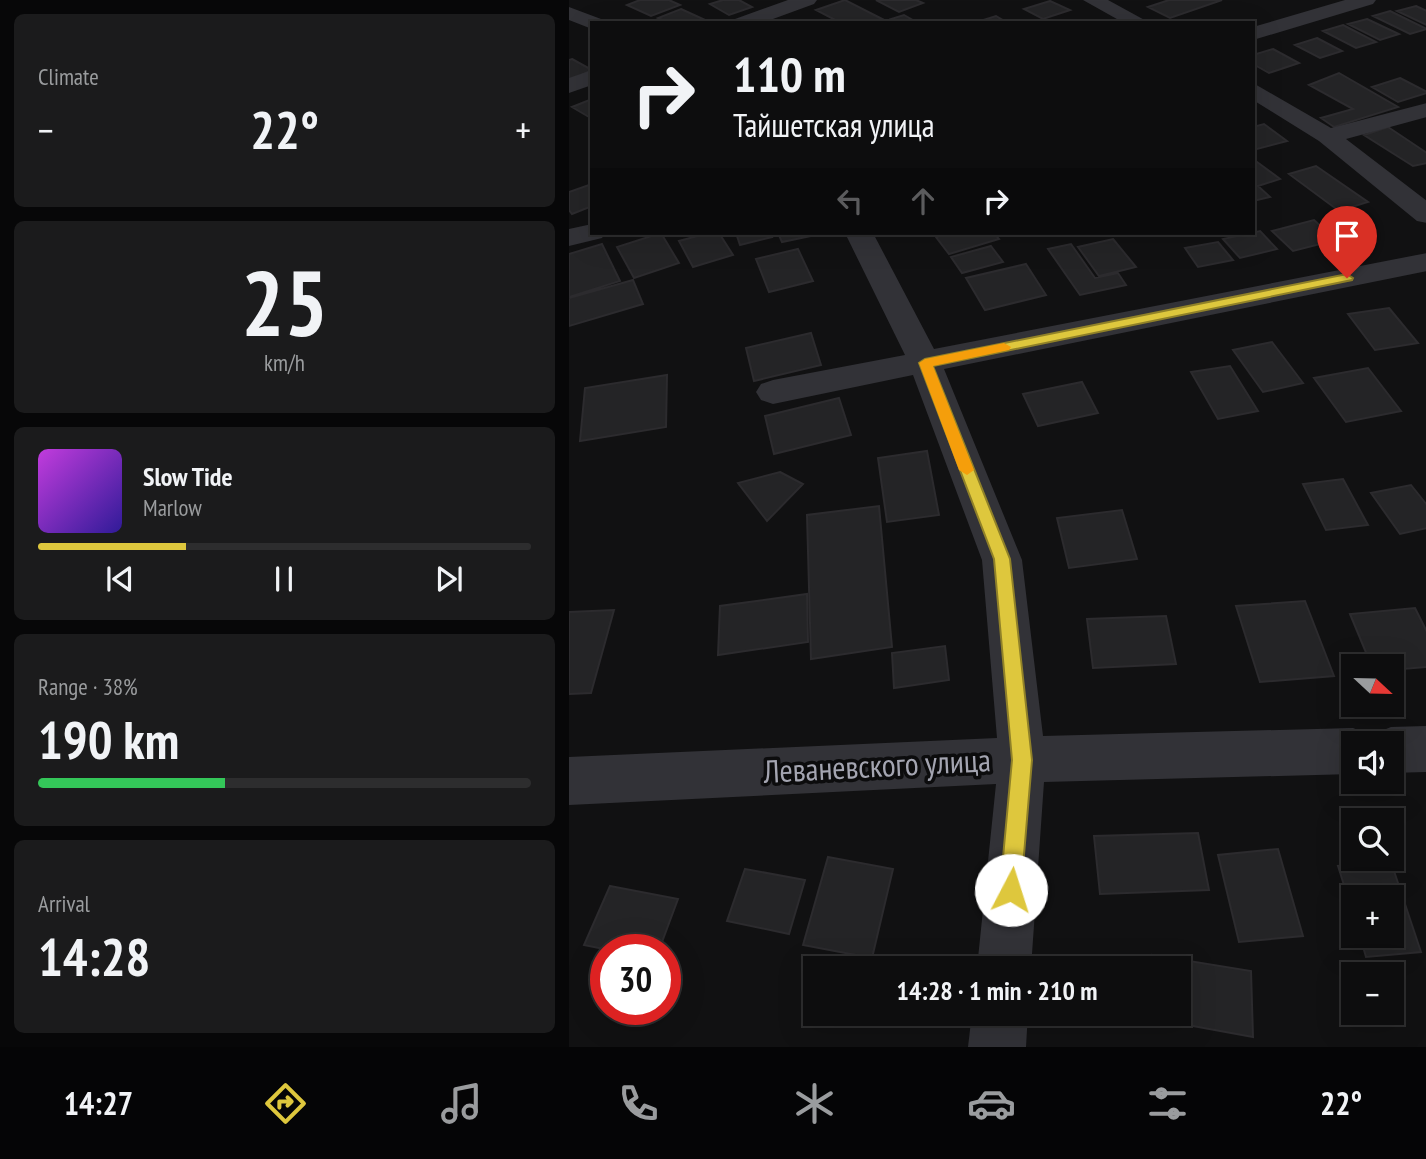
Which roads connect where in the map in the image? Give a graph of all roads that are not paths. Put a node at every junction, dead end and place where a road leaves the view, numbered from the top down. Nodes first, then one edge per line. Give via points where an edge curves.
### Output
1 (807, 0) edge
2 (1093, 0) edge
3 (1364, 0) edge
4 (569, 13) edge
5 (590, 21) edge
6 (748, 21) edge
7 (1136, 21) edge
8 (1255, 33) edge
9 (590, 78) edge
10 (569, 86) edge
11 (1255, 91) edge
12 (1426, 110) edge
13 (1328, 136) junction
14 (1426, 215) edge
15 (590, 233) edge
16 (860, 235) edge
17 (569, 238) edge
18 (1426, 261) edge
19 (925, 363) junction
20 (773, 392) dead end
21 (1426, 749) edge
22 (1404, 750) edge
23 (1341, 751) edge
24 (1022, 760) junction
25 (569, 781) edge
26 (1005, 956) edge
27 (999, 1026) edge
28 (997, 1047) edge

1 - 6 street
2 - 7 street
3 - 8 street
4 - 5 street
9 - 10 street
11 - 13 street
12 - 13 street
13 - 14 street
15 - 17 street
16 - 19 street
18 - 19 street
19 - 20 street
19 - 24 street via 1002,559
21 - 22 street
23 - 24 street, Леваневского улица
24 - 25 street, Леваневского улица
24 - 26 street
27 - 28 street

